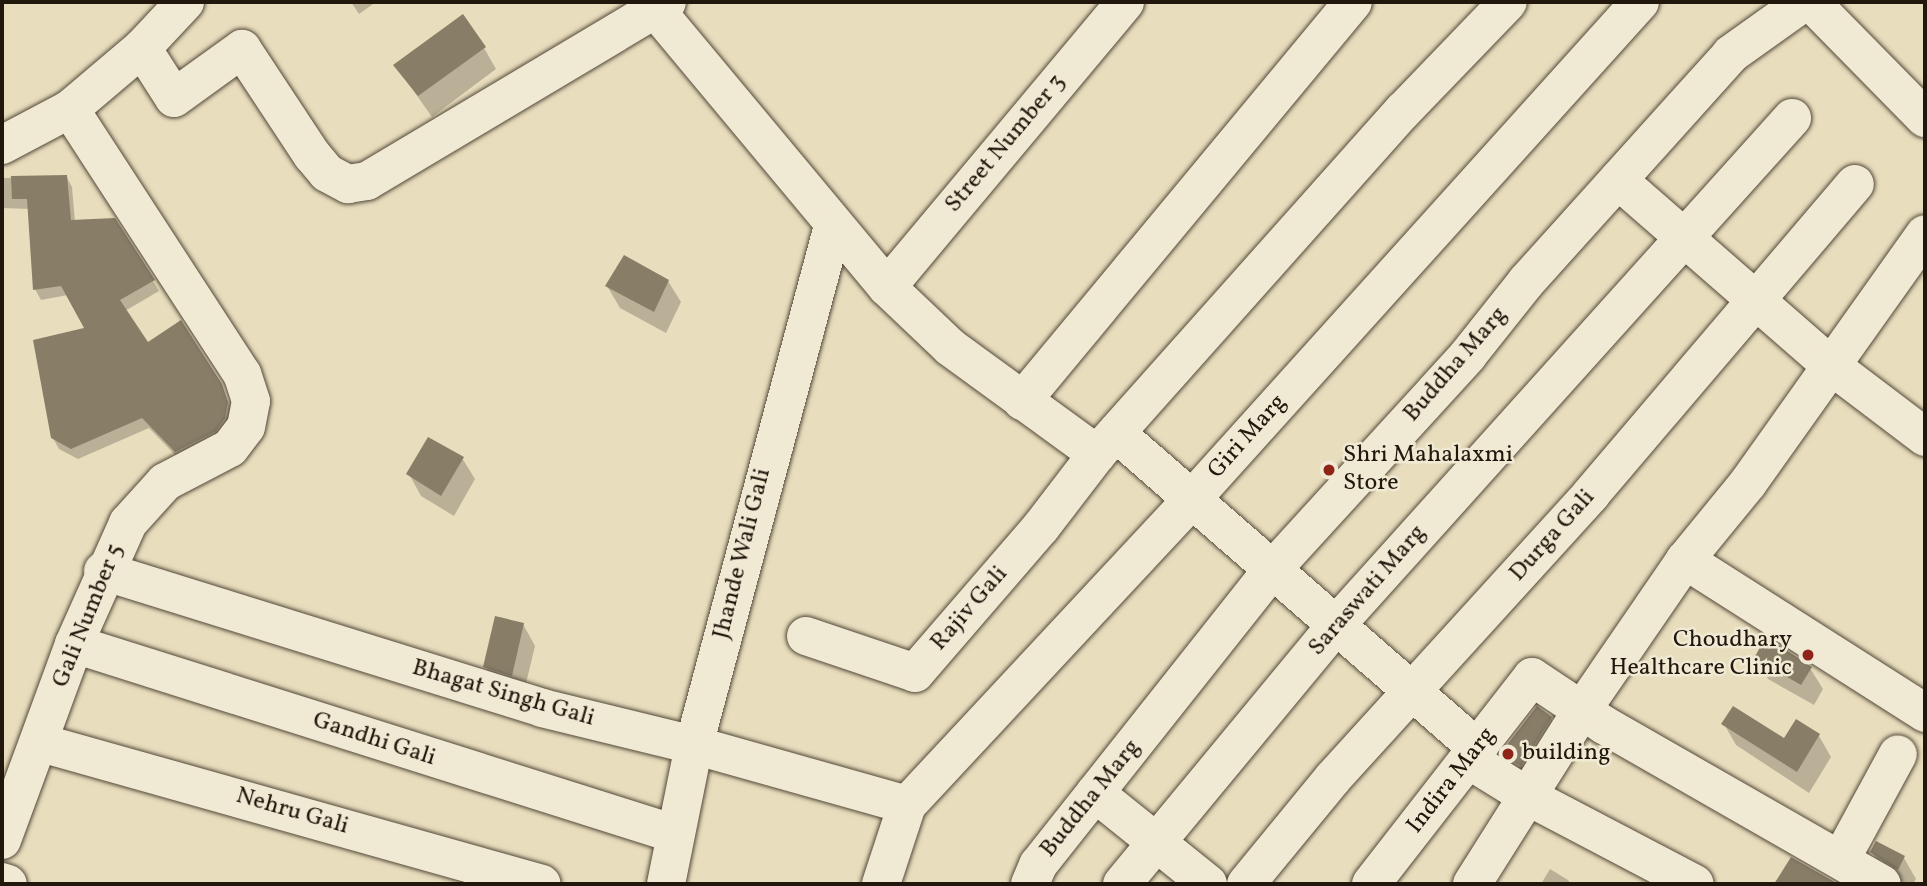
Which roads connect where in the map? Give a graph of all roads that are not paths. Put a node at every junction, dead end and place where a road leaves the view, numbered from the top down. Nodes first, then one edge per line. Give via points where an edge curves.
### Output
1 (185, 2) edge
2 (1125, 2) edge
3 (1353, 2) edge
4 (1507, 2) edge
5 (1640, 2) edge
6 (1804, 2) edge
7 (1811, 2) edge
8 (662, 6) edge
9 (142, 48) junction
10 (70, 109) junction
11 (1792, 118) dead end
12 (1925, 118) edge
13 (2, 145) edge
14 (1618, 180) junction
15 (1855, 184) dead end
16 (832, 226) junction
17 (1925, 234) edge
18 (1684, 239) junction
19 (887, 287) junction
20 (1755, 301) junction
21 (1829, 364) junction
22 (1021, 401) junction
23 (1925, 437) edge
24 (1107, 444) junction
25 (1192, 499) junction
26 (1685, 560) junction
27 (1272, 570) junction
28 (103, 571) junction
29 (1336, 625) junction
30 (806, 636) dead end
31 (74, 644) junction
32 (1412, 691) junction
33 (1925, 713) edge
34 (1573, 726) junction
35 (41, 743) junction
36 (694, 745) junction
37 (1474, 754) junction
38 (1898, 754) dead end
39 (1095, 793) junction
40 (1529, 797) junction
41 (907, 805) junction
42 (675, 834) junction
43 (2, 839) edge
44 (1157, 843) junction
45 (1841, 859) junction
46 (2, 882) edge
47 (1480, 882) edge
48 (1686, 882) edge
49 (8, 884) edge
50 (542, 884) edge
51 (666, 884) edge
52 (881, 884) edge
53 (1030, 884) edge
54 (1122, 884) edge
55 (1208, 884) edge
56 (1247, 884) edge
57 (1371, 884) edge
58 (1882, 884) edge

1 - 9 street
2 - 19 street, Street Number 3
3 - 22 street
4 - 24 street via 1403,111
5 - 25 street, Giri Marg
6 - 14 street, Buddha Marg via 1731,54
7 - 12 street
8 - 9 street via 367,181 348,184 327,173 312,155 242,49 174,98
8 - 16 street
9 - 10 street
10 - 13 street
10 - 28 street, Gali Number 5 via 242,374 251,401 246,427 230,448 165,482 128,523
11 - 18 street, Saraswati Marg
14 - 18 street
14 - 27 street, Buddha Marg via 1468,355
15 - 20 street, Durga Gali
16 - 19 street
16 - 36 street, Jhande Wali Gali
17 - 21 street
18 - 20 street
18 - 29 street, Saraswati Marg
19 - 22 street via 950,347
20 - 21 street
20 - 32 street, Durga Gali via 1591,494
21 - 23 street
21 - 26 street via 1748,483
22 - 24 street
24 - 25 street
24 - 30 street, Rajiv Gali via 915,673
25 - 27 street
25 - 41 street, Giri Marg
26 - 33 street
26 - 34 street
27 - 29 street
27 - 39 street, Buddha Marg
28 - 31 street, Gali Number 5
28 - 36 street, Bhagat Singh Gali via 542,708
29 - 32 street
29 - 44 street, Saraswati Marg
31 - 35 street, Gali Number 5
31 - 42 street, Gandhi Gali
32 - 37 street
32 - 56 street, Durga Gali
34 - 37 street, Indira Marg via 1532,677
34 - 40 street
34 - 45 street
35 - 43 street, Gali Number 5
35 - 50 street, Nehru Gali
36 - 41 street, Bhagat Singh Gali
36 - 42 street, Jhande Wali Gali
37 - 40 street
37 - 57 street, Indira Marg
38 - 45 street
39 - 44 street
39 - 53 street, Buddha Marg via 1038,864
40 - 47 street
40 - 48 street
41 - 52 street, Giri Marg
42 - 51 street, Jhande Wali Gali
44 - 54 street, Saraswati Marg
44 - 55 street
45 - 58 street
46 - 49 street

